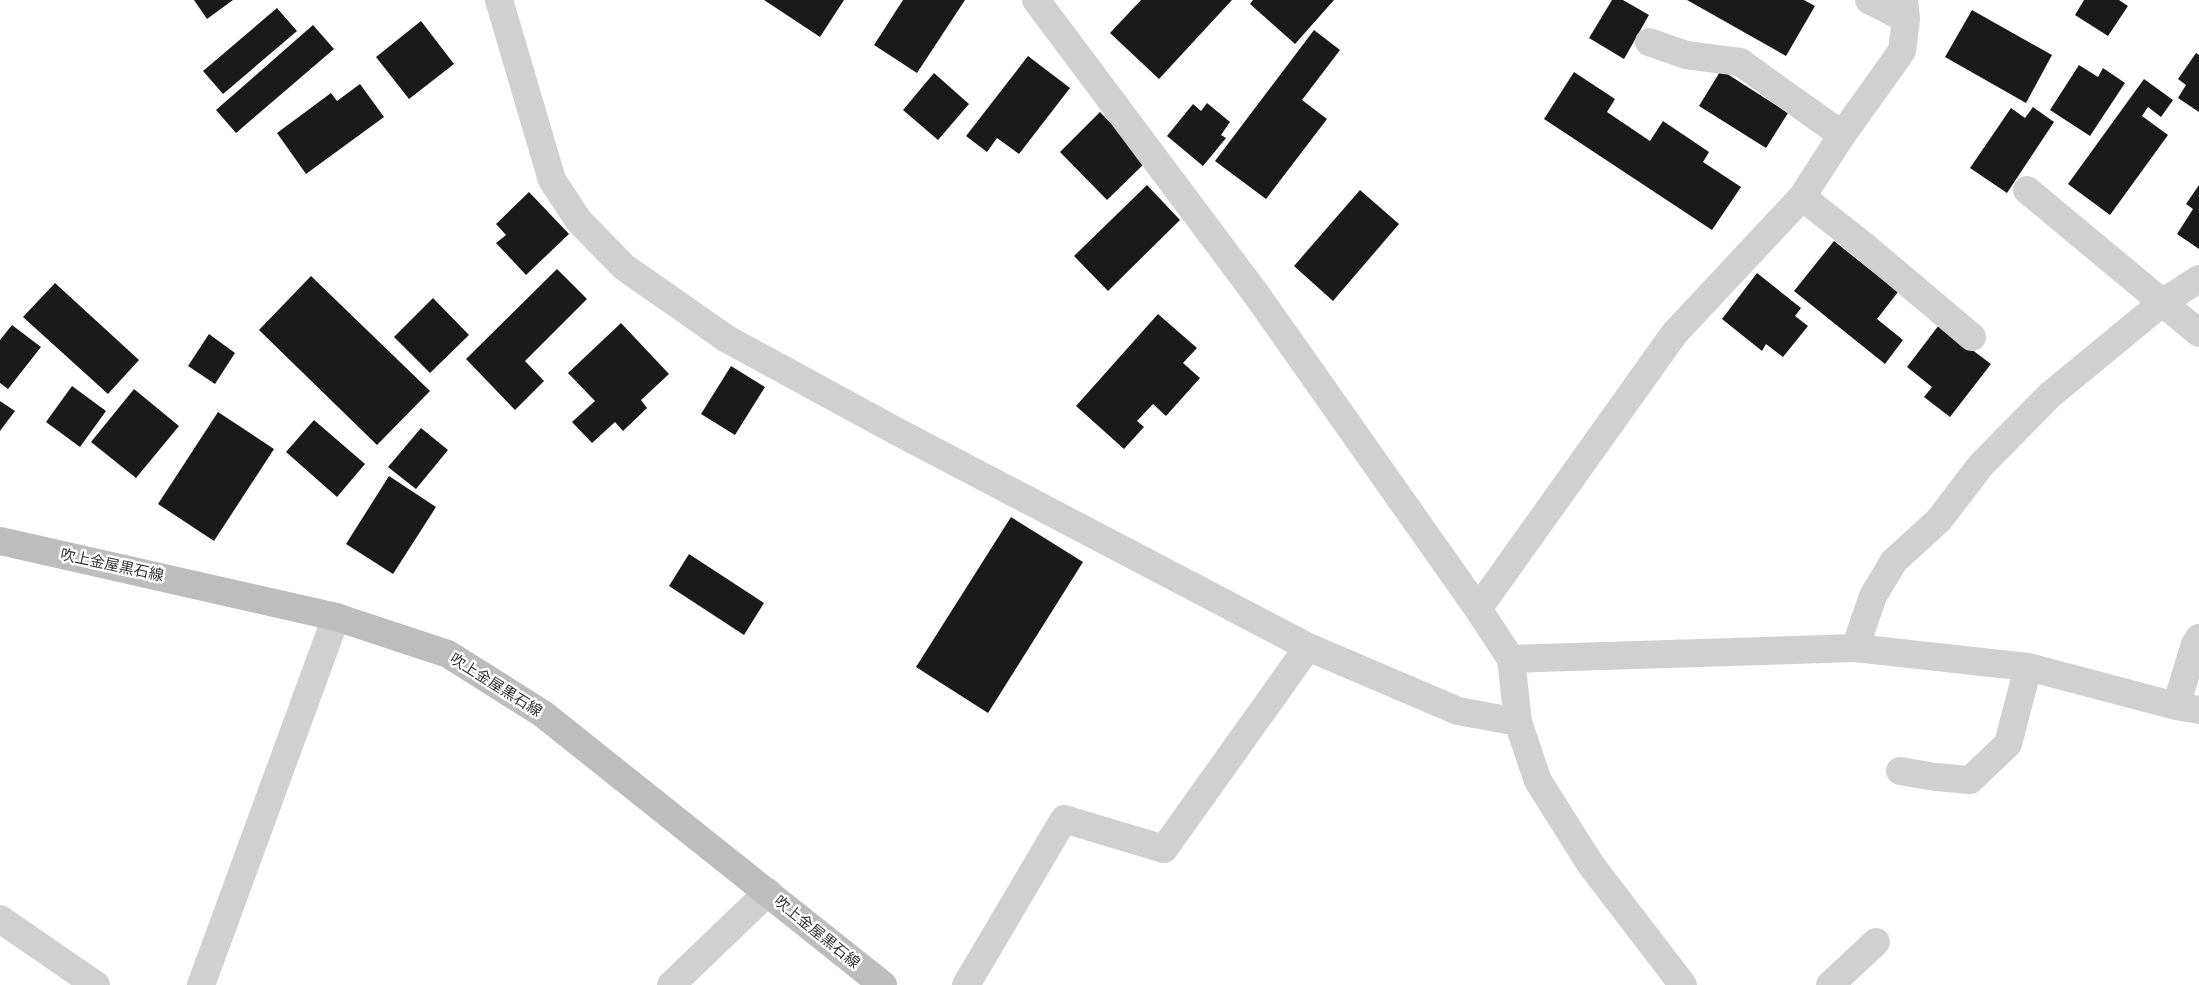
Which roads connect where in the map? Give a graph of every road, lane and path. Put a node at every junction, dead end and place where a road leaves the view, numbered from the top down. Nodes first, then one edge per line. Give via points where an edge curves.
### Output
1 (499, 0) edge
2 (1036, 0) edge
3 (1869, 0) edge
4 (1905, 10) edge
5 (1649, 42) dead end
6 (1842, 135) junction
7 (2027, 190) dead end
8 (1802, 197) junction
9 (2199, 279) edge
10 (2163, 302) junction
11 (2199, 333) edge
12 (1972, 337) dead end
13 (0, 541) edge
14 (1478, 609) junction
15 (336, 617) junction
16 (2199, 638) edge
17 (1308, 647) junction
18 (1855, 648) junction
19 (1510, 659) junction
20 (2028, 667) junction
21 (2188, 708) edge
22 (1518, 722) junction
23 (1900, 772) dead end
24 (768, 892) junction
25 (0, 919) edge
26 (1876, 942) dead end
27 (96, 985) edge
28 (201, 985) edge
29 (671, 985) edge
30 (883, 985) edge
31 (966, 985) edge
32 (1683, 985) edge
33 (1830, 985) edge

1 - 17 street via 552,180 579,222 624,267 727,339
2 - 14 street via 1256,294
3 - 4 street
4 - 6 street via 1902,51
5 - 6 street via 1686,55 1740,62
6 - 8 street
7 - 10 street
8 - 12 street
8 - 14 street via 1674,334
9 - 10 street
10 - 11 street
10 - 18 street via 2050,395 1981,465 1939,520 1894,561 1873,596
13 - 15 main road, 吹上金屋黒石線
14 - 19 street
15 - 24 main road, 吹上金屋黒石線 via 448,654 543,714
15 - 28 street
16 - 21 street via 2195,644
17 - 22 street via 1458,711
17 - 31 street via 1164,849 1064,820
18 - 19 street
18 - 20 street
19 - 22 street
20 - 21 street
20 - 23 street via 2008,744 1970,780
22 - 32 street via 1538,781 1591,865
24 - 29 street
24 - 30 main road, 吹上金屋黒石線
25 - 27 street
26 - 33 street

